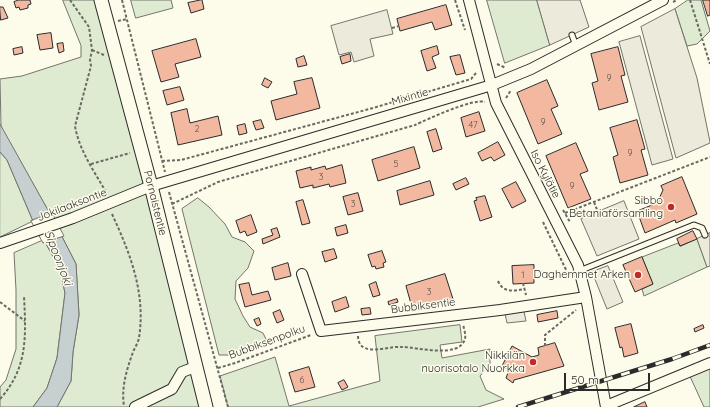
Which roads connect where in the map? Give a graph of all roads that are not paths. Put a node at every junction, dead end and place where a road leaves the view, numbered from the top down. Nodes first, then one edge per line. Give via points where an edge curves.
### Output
1 (101, 0) edge
2 (469, 0) edge
3 (663, 0) edge
4 (572, 35) dead end
5 (576, 46) junction
6 (492, 84) junction
7 (151, 186) junction
8 (705, 236) dead end
9 (4, 242) edge
10 (580, 271) junction
11 (302, 274) dead end
12 (586, 296) junction
13 (710, 362) edge
14 (195, 367) junction
15 (606, 406) edge
16 (135, 407) edge
17 (206, 407) edge

1 - 7 street, Pornaistentie
2 - 6 street, Iso Kylätie
3 - 5 street, Mixintie
4 - 5 lane
5 - 6 street, Mixintie via 531,69
6 - 7 street, Mixintie
6 - 10 street, Iso Kylätie via 496,102
7 - 9 street, Jokilaaksontie via 73,218
7 - 14 street, Pornaistentie
8 - 10 lane via 702,228 694,225
10 - 12 street, Iso Kylätie
11 - 12 street, Bubbiksentie via 321,331 510,309
12 - 15 street, Iso Kylätie
13 - 15 street
14 - 16 street via 182,372 172,389
14 - 17 street, Pornaistentie

